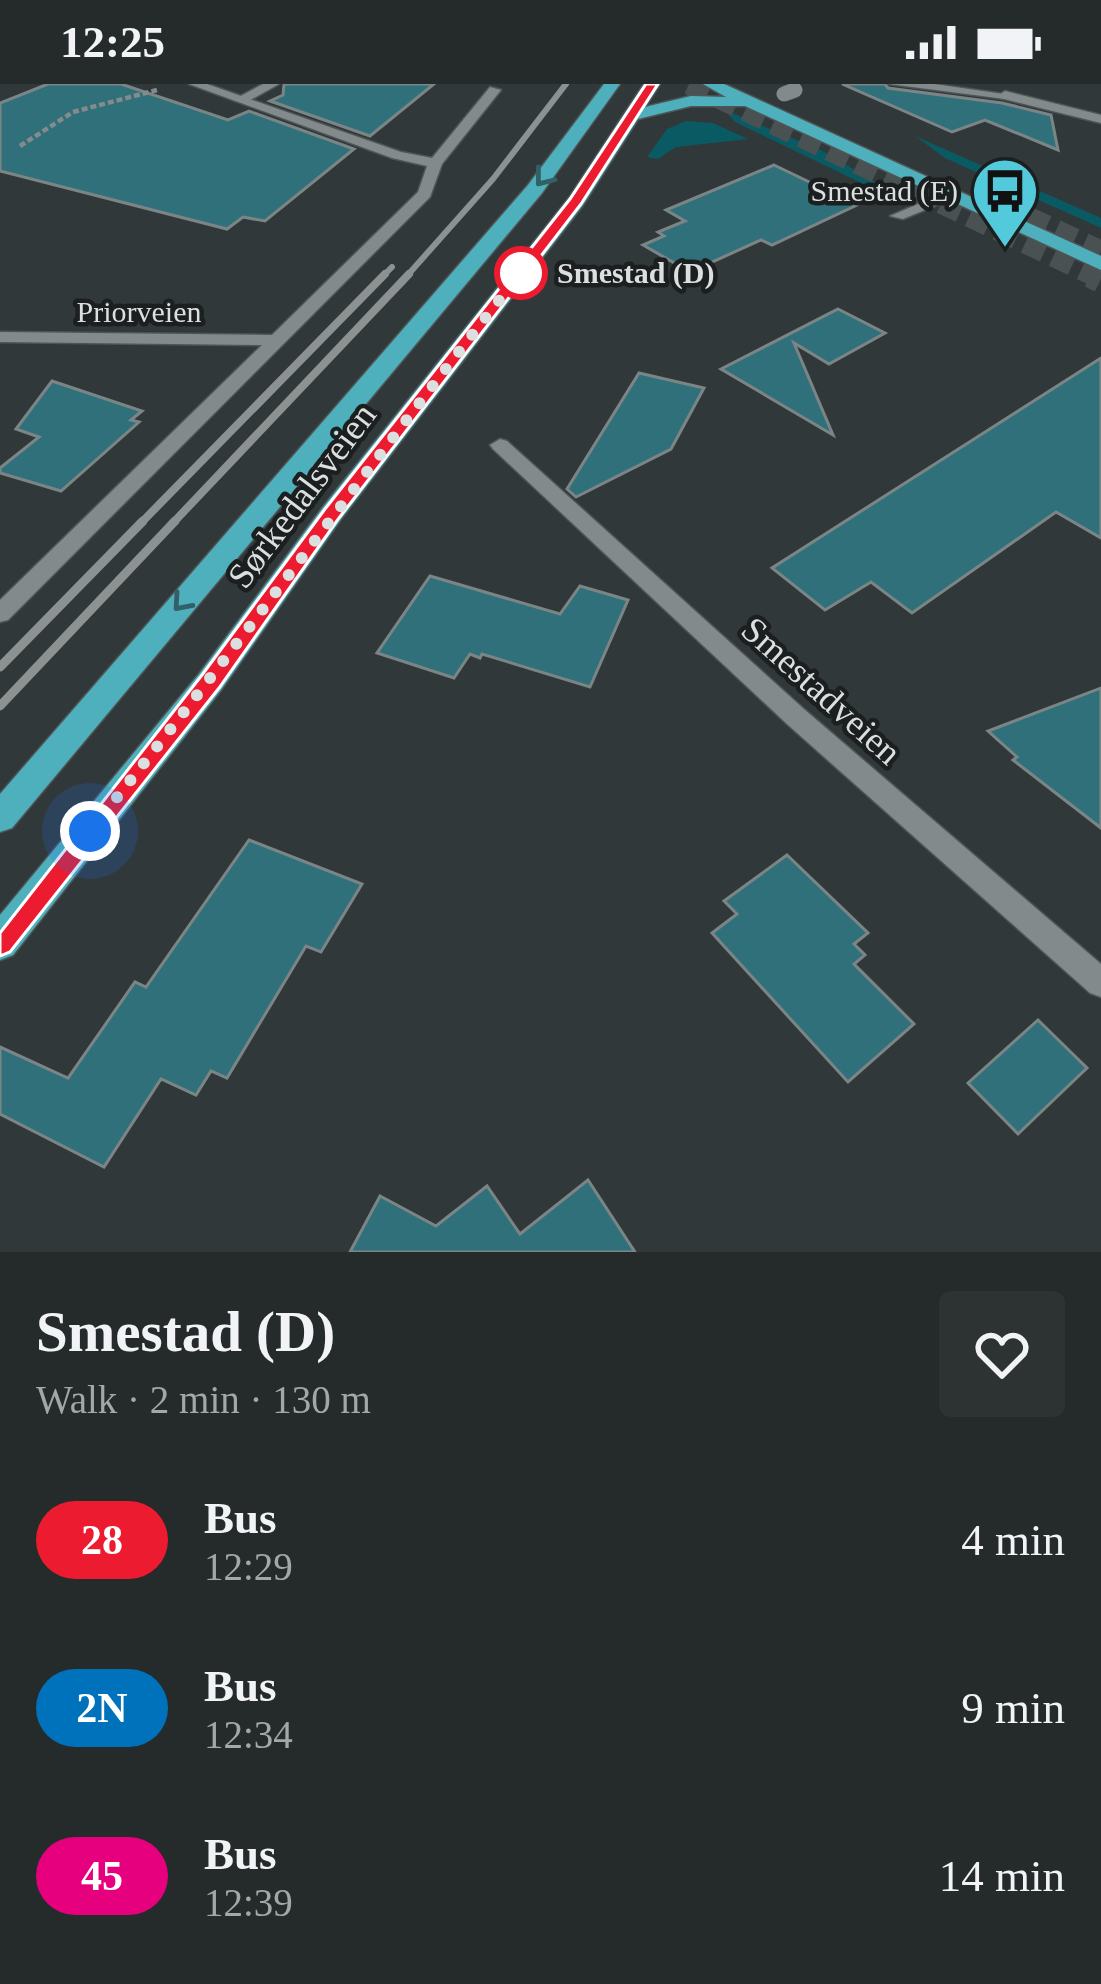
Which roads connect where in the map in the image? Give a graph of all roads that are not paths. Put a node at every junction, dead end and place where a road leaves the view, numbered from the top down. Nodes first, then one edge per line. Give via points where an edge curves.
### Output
1 (195, 84) edge
2 (273, 84) edge
3 (612, 84) edge
4 (652, 84) edge
5 (711, 84) edge
6 (811, 84) edge
7 (895, 84) edge
8 (495, 90) dead end
9 (1006, 95) junction
10 (241, 100) junction
11 (755, 104) junction
12 (1101, 105) edge
13 (634, 115) junction
14 (1101, 119) edge
15 (435, 164) junction
16 (951, 194) junction
17 (898, 216) dead end
18 (1101, 264) edge
19 (0, 337) edge
20 (278, 340) junction
21 (500, 445) dead end
22 (0, 614) edge
23 (0, 818) edge
24 (0, 943) edge
25 (1101, 983) edge

1 - 10 street
2 - 10 street
3 -> 23 main road, Sørkedalsveien via 535,189
4 - 13 main road, Sørkedalsveien
5 - 11 main road
6 - 11 street
7 - 9 street
8 - 15 street
9 - 12 street
9 - 14 street
10 - 15 street
11 - 13 main road via 691,101
11 - 16 main road
13 - 24 main road, Sørkedalsveien via 210,682
15 - 20 street via 425,194
16 - 17 street
16 - 18 main road
19 - 20 street, Priorveien
20 - 22 street
21 - 25 street, Smestadveien

